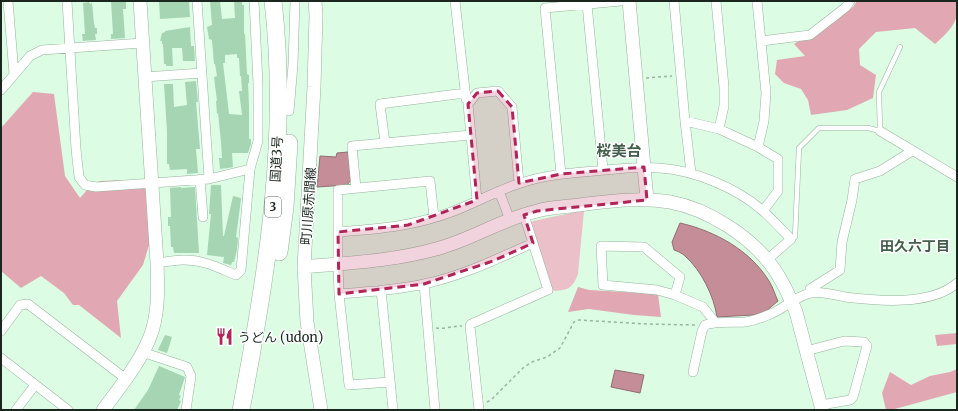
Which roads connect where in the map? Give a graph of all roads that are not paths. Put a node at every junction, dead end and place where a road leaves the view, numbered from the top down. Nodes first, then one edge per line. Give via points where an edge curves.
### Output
1 (8, 1) edge
2 (67, 1) edge
3 (140, 1) edge
4 (197, 1) edge
5 (254, 1) edge
6 (273, 1) edge
7 (284, 1) edge
8 (295, 1) edge
9 (314, 1) edge
10 (455, 1) edge
11 (621, 1) edge
12 (629, 1) edge
13 (674, 1) edge
14 (716, 1) edge
15 (757, 1) edge
16 (850, 1) edge
17 (587, 4) junction
18 (761, 41) junction
19 (142, 43) junction
20 (70, 48) junction
21 (900, 48) dead end
22 (202, 73) junction
23 (14, 74) junction
24 (144, 77) junction
25 (1, 90) edge
26 (465, 93) junction
27 (468, 104) junction
28 (289, 111) junction
29 (685, 121) junction
30 (719, 129) junction
31 (880, 131) junction
32 (471, 135) junction
33 (385, 143) junction
34 (758, 147) junction
35 (912, 151) junction
36 (644, 167) junction
37 (250, 169) junction
38 (603, 170) junction
39 (691, 173) junction
40 (561, 174) junction
41 (957, 177) edge
42 (205, 179) junction
43 (519, 183) junction
44 (151, 184) junction
45 (356, 188) junction
46 (499, 191) junction
47 (477, 200) junction
48 (647, 200) junction
49 (763, 211) junction
50 (524, 215) junction
51 (203, 217) dead end
52 (434, 217) junction
53 (510, 220) junction
54 (338, 232) junction
55 (791, 239) junction
56 (533, 243) junction
57 (767, 260) junction
58 (157, 263) junction
59 (338, 264) junction
60 (304, 267) junction
61 (957, 283) edge
62 (424, 284) junction
63 (381, 290) junction
64 (812, 292) junction
65 (339, 294) junction
66 (675, 295) junction
67 (791, 301) junction
68 (715, 322) junction
69 (1, 331) edge
70 (806, 351) junction
71 (142, 352) junction
72 (1, 358) edge
73 (693, 372) dead end
74 (126, 379) junction
75 (390, 382) junction
76 (35, 384) junction
77 (822, 407) edge
78 (243, 408) edge
79 (478, 408) edge
80 (16, 410) edge
81 (68, 410) edge
82 (102, 410) edge
83 (186, 410) edge
84 (321, 410) edge
85 (393, 410) edge
86 (435, 410) edge

1 - 23 street
2 - 20 street
3 - 19 street
4 - 22 street
5 - 37 street via 258,141
6 - 78 highway, 国道3号 / 3 via 278,64 277,154 273,205
7 - 28 highway, 国道3号 / 3 via 289,64
8 - 28 street
9 - 60 street, 町川原赤間線 via 316,38
10 - 26 street
11 - 17 street
12 - 36 street
13 - 29 street
14 - 30 street via 724,87 724,106
15 - 18 street
16 - 18 street via 810,35
17 - 38 street
17 - 40 street via 545,8
18 - 34 street via 766,93 764,121
19 - 20 street
19 - 24 street
20 - 23 street via 42,50 30,56
20 - 44 street via 76,149 81,181 85,185 96,186
21 - 31 lane via 879,92
22 - 24 street
22 - 42 street
23 - 25 street
24 - 44 street
26 - 27 street
26 - 33 street via 380,104
27 - 32 street
27 - 43 street via 476,93 498,91 512,107
28 - 78 highway, 国道3号 / 3 via 284,214 271,307
29 - 30 street
29 - 39 street
30 - 34 street
31 - 35 street
31 - 55 lane via 868,128 819,128 799,148 795,237
32 - 33 street
32 - 47 street
33 - 45 street via 352,146
34 - 49 street via 778,159 778,191
35 - 41 street
35 - 64 street via 880,171 855,179 842,242 840,270 810,289
36 - 38 street
36 - 39 street
36 - 48 street
37 - 42 street
37 - 58 street via 241,270 236,275 193,260
38 - 40 street
39 - 49 street via 726,187
40 - 43 street
42 - 44 street
42 - 51 street
43 - 46 street
44 - 58 street
45 - 52 street via 430,181
45 - 54 street via 338,190
46 - 47 street
46 - 53 street
47 - 52 street
48 - 50 street via 596,203
48 - 57 street via 670,202 709,215 740,234
49 - 55 street
50 - 53 street
50 - 56 street
52 - 54 street via 408,225
53 - 59 street via 436,249 396,258
54 - 59 street
55 - 57 street
56 - 62 street via 457,275
56 - 79 street via 548,290 470,326
57 - 67 street
58 - 71 street via 154,323
59 - 60 street
59 - 65 street
60 - 84 street, 町川原赤間線 via 307,322
61 - 64 street via 943,292 909,299 870,300
62 - 63 street
62 - 86 street
63 - 65 street
63 - 75 street
64 - 67 street
65 - 75 street via 349,386
66 - 66 street via 680,277 644,247 601,246 603,285 657,290
66 - 68 street via 703,307
67 - 68 street via 769,315 746,322
67 - 70 street
68 - 73 street via 705,325 702,331
69 - 74 street via 20,305 28,304
70 - 77 street
70 - 77 street via 844,341 864,342 867,346 853,397
71 - 74 street
71 - 83 street via 187,367 191,376
72 - 76 street
74 - 82 street
75 - 85 street
76 - 80 street
76 - 81 street

